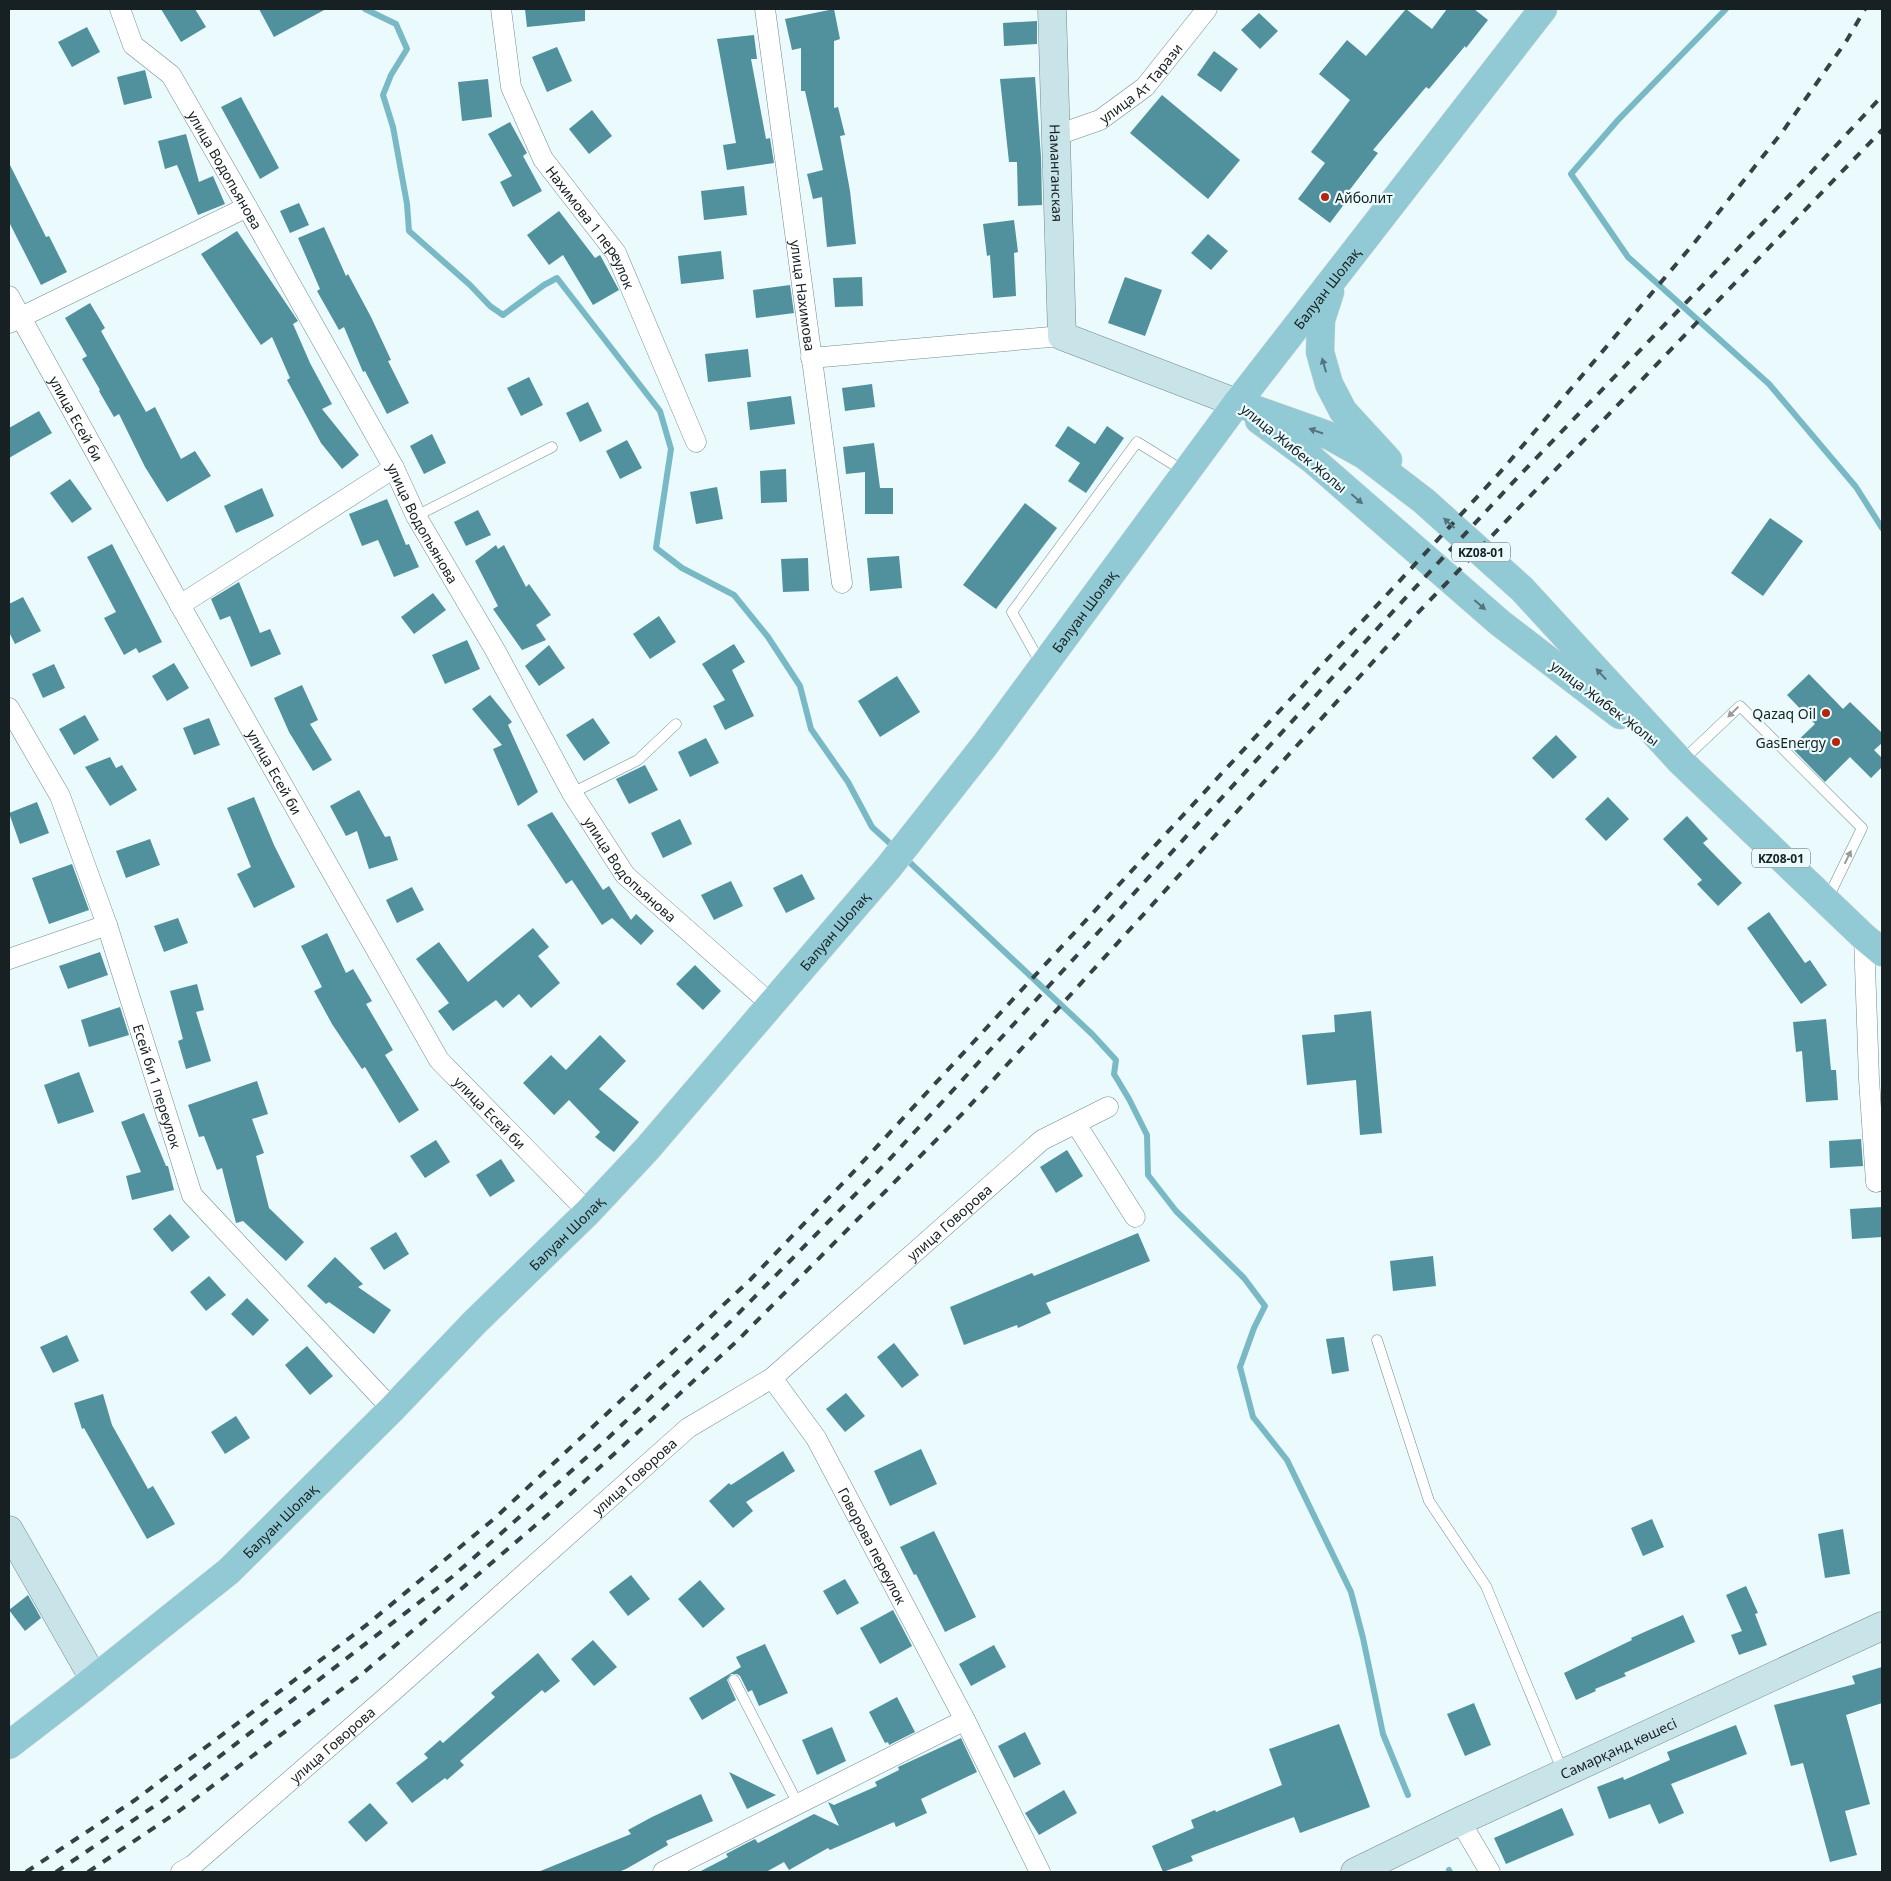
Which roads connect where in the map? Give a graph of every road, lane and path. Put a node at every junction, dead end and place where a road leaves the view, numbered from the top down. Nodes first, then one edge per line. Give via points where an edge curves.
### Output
1 (120, 9) edge
2 (501, 9) edge
3 (765, 9) edge
4 (1052, 9) edge
5 (1208, 9) edge
6 (1544, 9) edge
7 (1057, 135) junction
8 (247, 207) junction
9 (1334, 278) junction
10 (9, 296) edge
11 (15, 320) edge
12 (1062, 336) junction
13 (811, 358) junction
14 (1237, 403) junction
15 (696, 442) dead end
16 (552, 447) dead end
17 (394, 468) junction
18 (1185, 472) junction
19 (1424, 500) junction
20 (416, 516) junction
21 (842, 583) dead end
22 (180, 605) junction
23 (1042, 666) junction
24 (9, 708) edge
25 (676, 724) dead end
26 (1681, 762) junction
27 (572, 793) junction
28 (1827, 901) junction
29 (107, 925) junction
30 (1873, 945) edge
31 (9, 959) edge
32 (772, 1005) junction
33 (1108, 1107) dead end
34 (1076, 1124) junction
35 (1876, 1182) dead end
36 (588, 1212) junction
37 (1135, 1217) dead end
38 (1377, 1340) dead end
39 (772, 1378) junction
40 (392, 1409) junction
41 (9, 1530) edge
42 (1882, 1626) edge
43 (94, 1679) junction
44 (734, 1680) dead end
45 (965, 1720) junction
46 (9, 1745) edge
47 (1563, 1773) junction
48 (798, 1804) junction
49 (1460, 1821) junction
50 (190, 1870) edge
51 (663, 1872) edge
52 (1040, 1872) edge
53 (1355, 1872) edge
54 (1490, 1872) edge

1 - 8 street, улица Водопьянова via 133,45 171,75
2 - 15 street, Нахимова 1 переулок via 510,88 543,159 616,254
3 - 13 street, улица Нахимова
4 - 7 street, Наманганская
5 - 7 street, улица Ат Тарази via 1145,87 1100,120
6 - 9 main road, Балуан Шолақ
7 - 12 street, Наманганская
8 - 11 street
8 - 17 street, улица Водопьянова
9 - 14 main road, Балуан Шолақ
19 -> 9 main road, KZ08-01 via 1343,411 1329,384 1320,352 1321,320
10 - 11 street, улица Есей би
11 - 22 street, улица Есей би
12 - 13 street
12 - 14 street
13 - 21 street, улица Нахимова
14 - 18 main road, Балуан Шолақ
19 -> 14 main road, улица Жибек Жолы / KZ08-01 via 1364,455 1330,436
14 -> 26 main road, улица Жибек Жолы / KZ08-01 via 1313,460 1500,623
16 - 20 lane
17 - 20 street, улица Водопьянова
17 - 22 street
18 - 23 main road, Балуан Шолақ
18 - 23 lane via 1137,442 1012,612
26 -> 19 main road, улица Жибек Жолы / KZ08-01 via 1522,590
20 - 27 street, улица Водопьянова via 495,650
22 - 36 street, улица Есей би via 439,1060
23 - 32 main road, Балуан Шолақ via 985,745 894,860
24 - 29 street, Есей би 1 переулок via 60,796
25 - 27 lane via 638,760
26 - 28 main road, улица Жибек Жолы / KZ08-01
28 -> 26 lane via 1862,828 1740,706
27 - 32 street, улица Водопьянова via 625,875
28 - 30 main road, улица Жибек Жолы / KZ08-01
29 - 31 street
29 - 40 street, Есей би 1 переулок via 192,1195
30 - 35 street via 1869,1078
32 - 36 main road, Балуан Шолақ
33 - 34 street, улица Говорова
34 - 37 street
34 - 39 street, улица Говорова via 1042,1140
36 - 40 main road, Балуан Шолақ via 474,1322
38 - 47 lane via 1429,1501 1486,1586
39 - 45 street, Говорова переулок via 816,1438
39 - 50 street, улица Говорова via 688,1428
40 - 43 main road, Балуан Шолақ via 228,1571
41 - 43 street
42 - 47 street, Самарқанд көшесі
43 - 46 main road, Балуан Шолақ
44 - 48 lane
45 - 48 street
45 - 52 street, Говорова переулок
47 - 49 street, Самарқанд көшесі
48 - 51 street
49 - 53 street, Самарқанд көшесі
49 - 54 street

